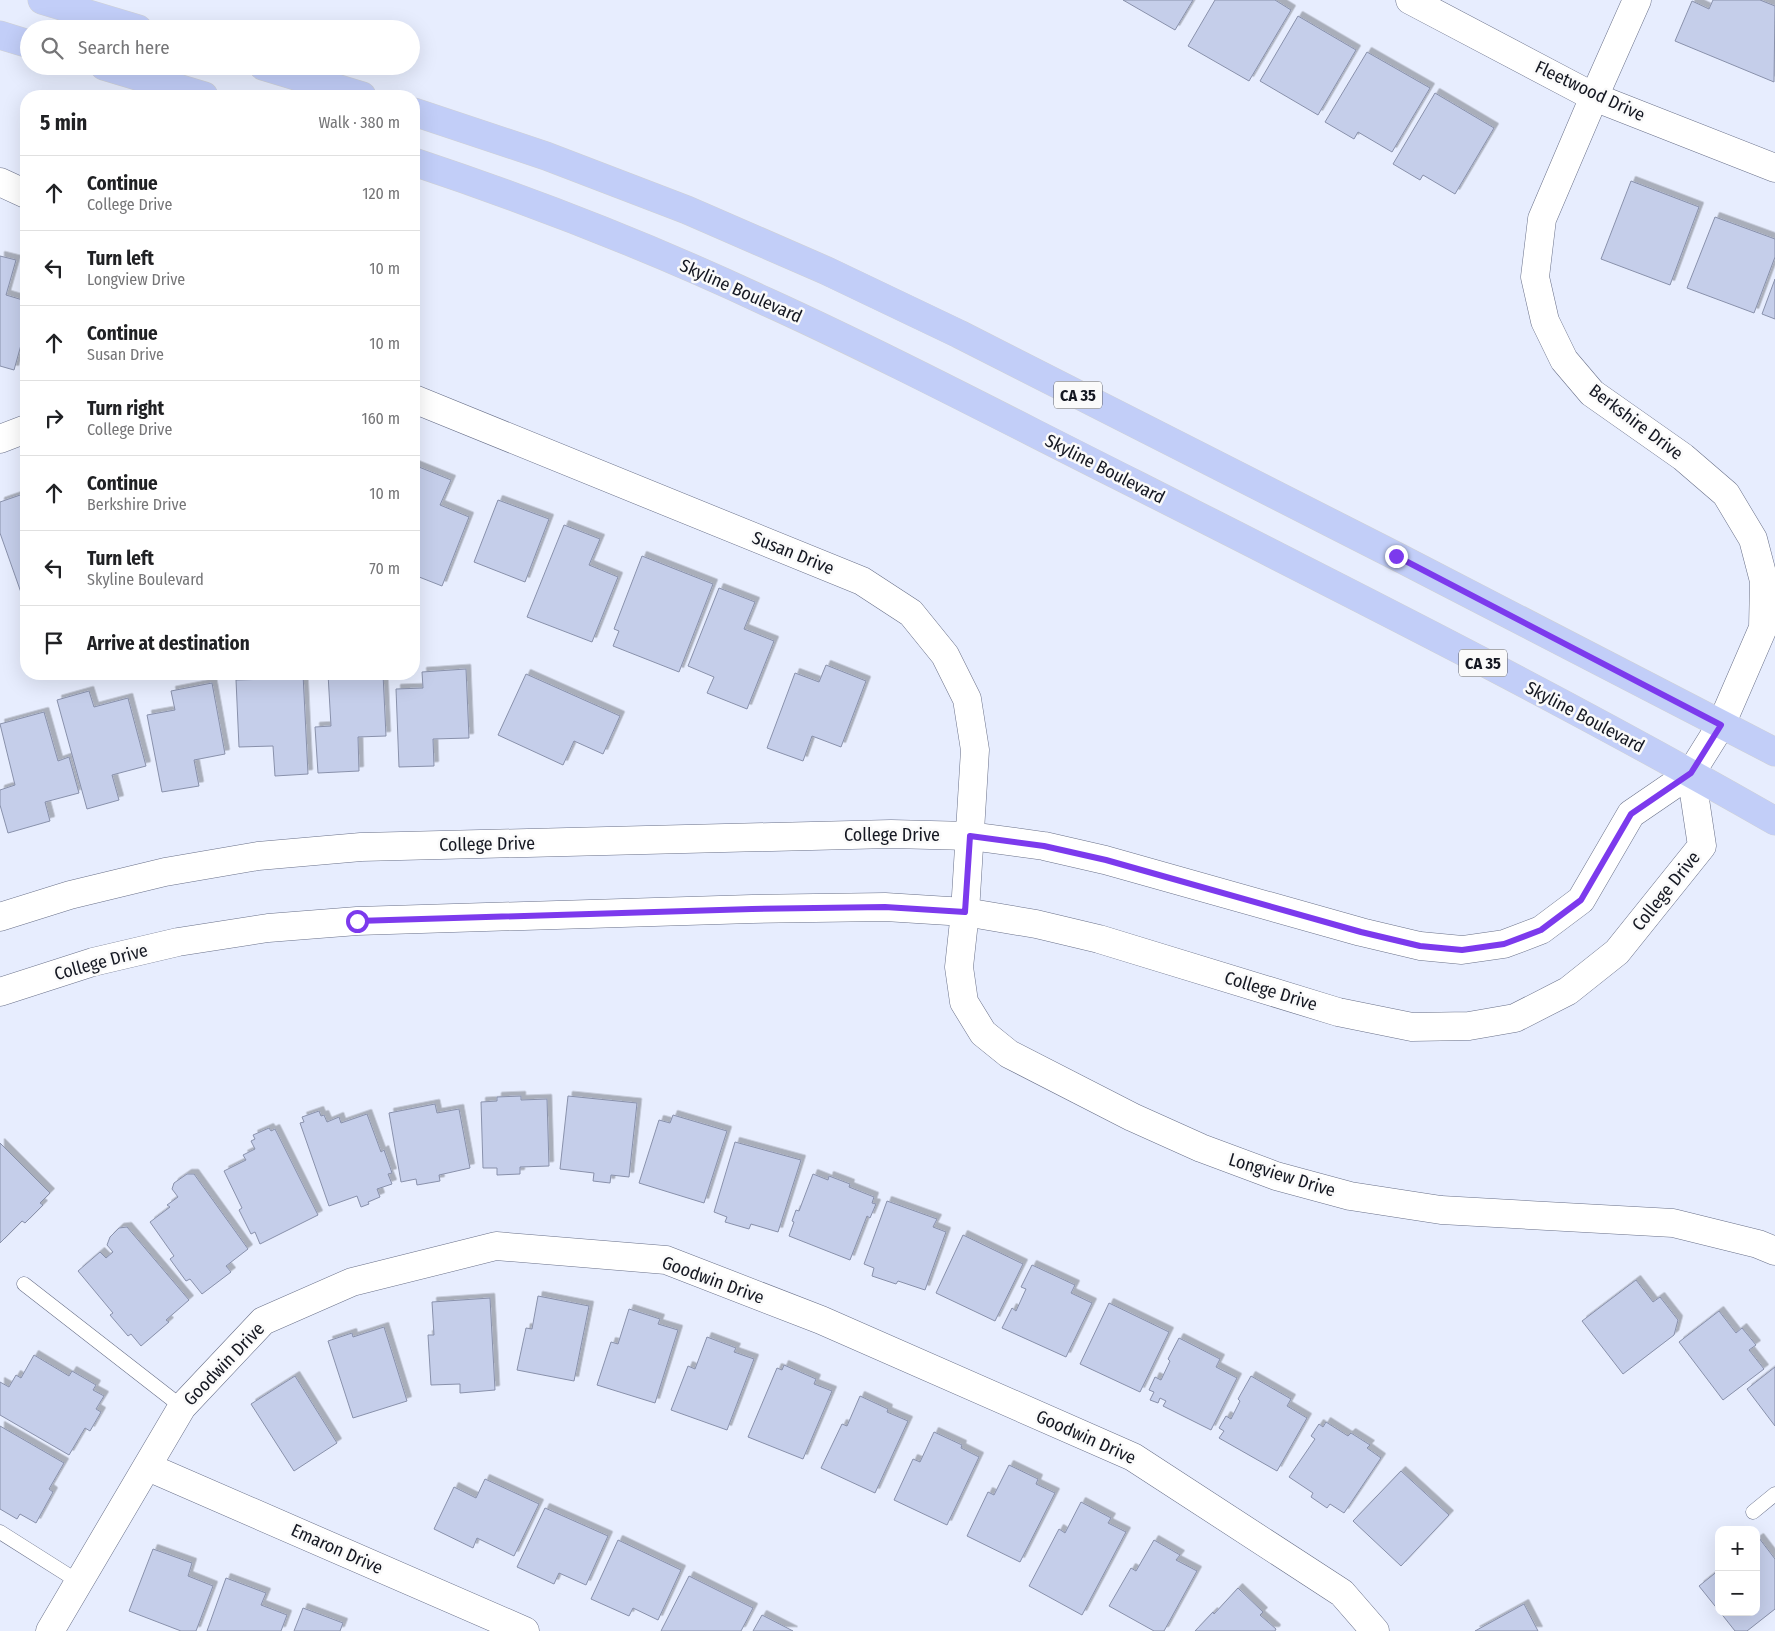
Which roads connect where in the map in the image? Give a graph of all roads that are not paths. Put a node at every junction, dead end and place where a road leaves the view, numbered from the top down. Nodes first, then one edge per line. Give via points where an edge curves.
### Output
1 (42, 0) edge
2 (1410, 0) edge
3 (1637, 0) edge
4 (108, 20) edge
5 (0, 35) edge
6 (20, 41) edge
7 (134, 75) edge
8 (293, 75) edge
9 (184, 90) edge
10 (342, 90) edge
11 (1594, 97) junction
12 (420, 114) edge
13 (420, 164) edge
14 (1775, 168) edge
15 (0, 182) edge
16 (20, 191) edge
17 (420, 401) edge
18 (20, 431) edge
19 (0, 439) edge
20 (1721, 725) junction
21 (1775, 752) edge
22 (1691, 773) junction
23 (1775, 822) edge
24 (970, 836) junction
25 (968, 871) joint
26 (965, 912) junction
27 (0, 918) edge
28 (0, 992) edge
29 (1775, 1251) edge
30 (24, 1284) dead end
31 (182, 1408) junction
32 (148, 1467) junction
33 (1775, 1494) edge
34 (1753, 1512) dead end
35 (0, 1532) edge
36 (79, 1582) junction
37 (50, 1631) edge
38 (525, 1631) edge
39 (1375, 1631) edge

1 - 4 main road
2 - 11 street, Fleetwood Drive
3 - 11 street, Berkshire Drive
5 - 6 main road
7 - 9 main road
8 - 10 main road
11 - 14 street, Fleetwood Drive
11 - 20 street, Berkshire Drive via 1542,219 1535,277 1545,321 1564,360 1592,393 1683,457 1726,494 1753,539 1764,581 1763,628
12 - 20 main road, CA 35 via 546,156 687,210 836,275 1378,547
13 - 22 main road, Skyline Boulevard / CA 35 via 626,240 898,364 1275,555
15 - 16 street
17 - 24 street, Susan Drive via 862,581 911,613 945,655 967,699 975,750
18 - 19 street
20 - 21 main road, CA 35
20 - 22 street, Berkshire Drive
22 - 23 main road, Skyline Boulevard / CA 35
22 - 24 street, College Drive via 1631,814 1581,900 1541,930 1504,944 1462,950 1420,946 1361,932 1106,860 1044,846
22 - 26 street, College Drive via 1702,846 1617,952 1568,992 1515,1018 1469,1026 1412,1026 1338,1012 1099,939
24 - 25 street, Susan Drive
24 - 27 street, College Drive via 891,834 361,847 258,856 165,872 70,895
25 - 26 street, Longview Drive
26 - 28 street, College Drive via 885,907 752,909 357,921 268,928 178,942 93,962
26 - 29 street, Longview Drive via 959,967 964,1002 983,1033 1009,1054 1201,1148 1276,1176 1350,1196 1441,1210 1673,1223
30 - 31 lane
31 - 32 street, Goodwin Drive
31 - 39 street, Goodwin Drive via 263,1321 352,1282 496,1246 666,1260 821,1320 1133,1457 1342,1592
32 - 36 street, Goodwin Drive
32 - 38 street, Emaron Drive
33 - 34 lane
35 - 36 lane
36 - 37 street, Goodwin Drive

